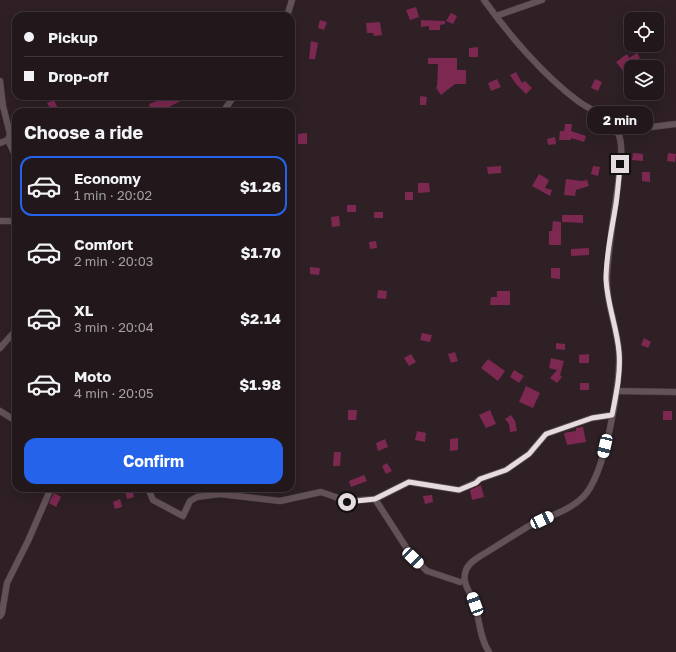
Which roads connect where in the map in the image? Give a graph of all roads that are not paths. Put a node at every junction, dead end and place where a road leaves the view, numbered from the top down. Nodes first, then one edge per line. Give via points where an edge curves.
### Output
1 (292, 0) edge
2 (484, 0) edge
3 (542, 0) edge
4 (288, 12) edge
5 (496, 16) junction
6 (0, 81) edge
7 (676, 124) edge
8 (618, 131) junction
9 (8, 140) junction
10 (0, 143) edge
11 (12, 148) edge
12 (0, 221) edge
13 (12, 221) edge
14 (12, 334) edge
15 (0, 348) edge
16 (617, 391) junction
17 (676, 392) edge
18 (0, 411) edge
19 (612, 415) junction
20 (12, 418) edge
21 (49, 492) edge
22 (150, 492) edge
23 (375, 499) junction
24 (460, 582) dead end
25 (0, 616) edge
26 (488, 652) edge

1 - 4 street
2 - 5 street
3 - 5 street
5 - 8 street via 554,80 577,100 612,123
6 - 9 street via 10,134
7 - 8 street
8 - 16 street via 621,150 606,278 619,353
9 - 10 street
9 - 11 street
12 - 13 street
14 - 15 street
16 - 17 street
16 - 19 street
18 - 20 street
19 - 23 street via 592,418 546,434 529,454 506,470 459,490 409,482
19 - 26 street via 598,472 584,496 573,505 528,526 493,548 465,571 464,582 475,604
21 - 25 street via 7,583
22 - 23 street via 153,500 183,516 190,501 197,497 220,494 280,502 321,492 347,502
23 - 24 street via 413,558 427,571

